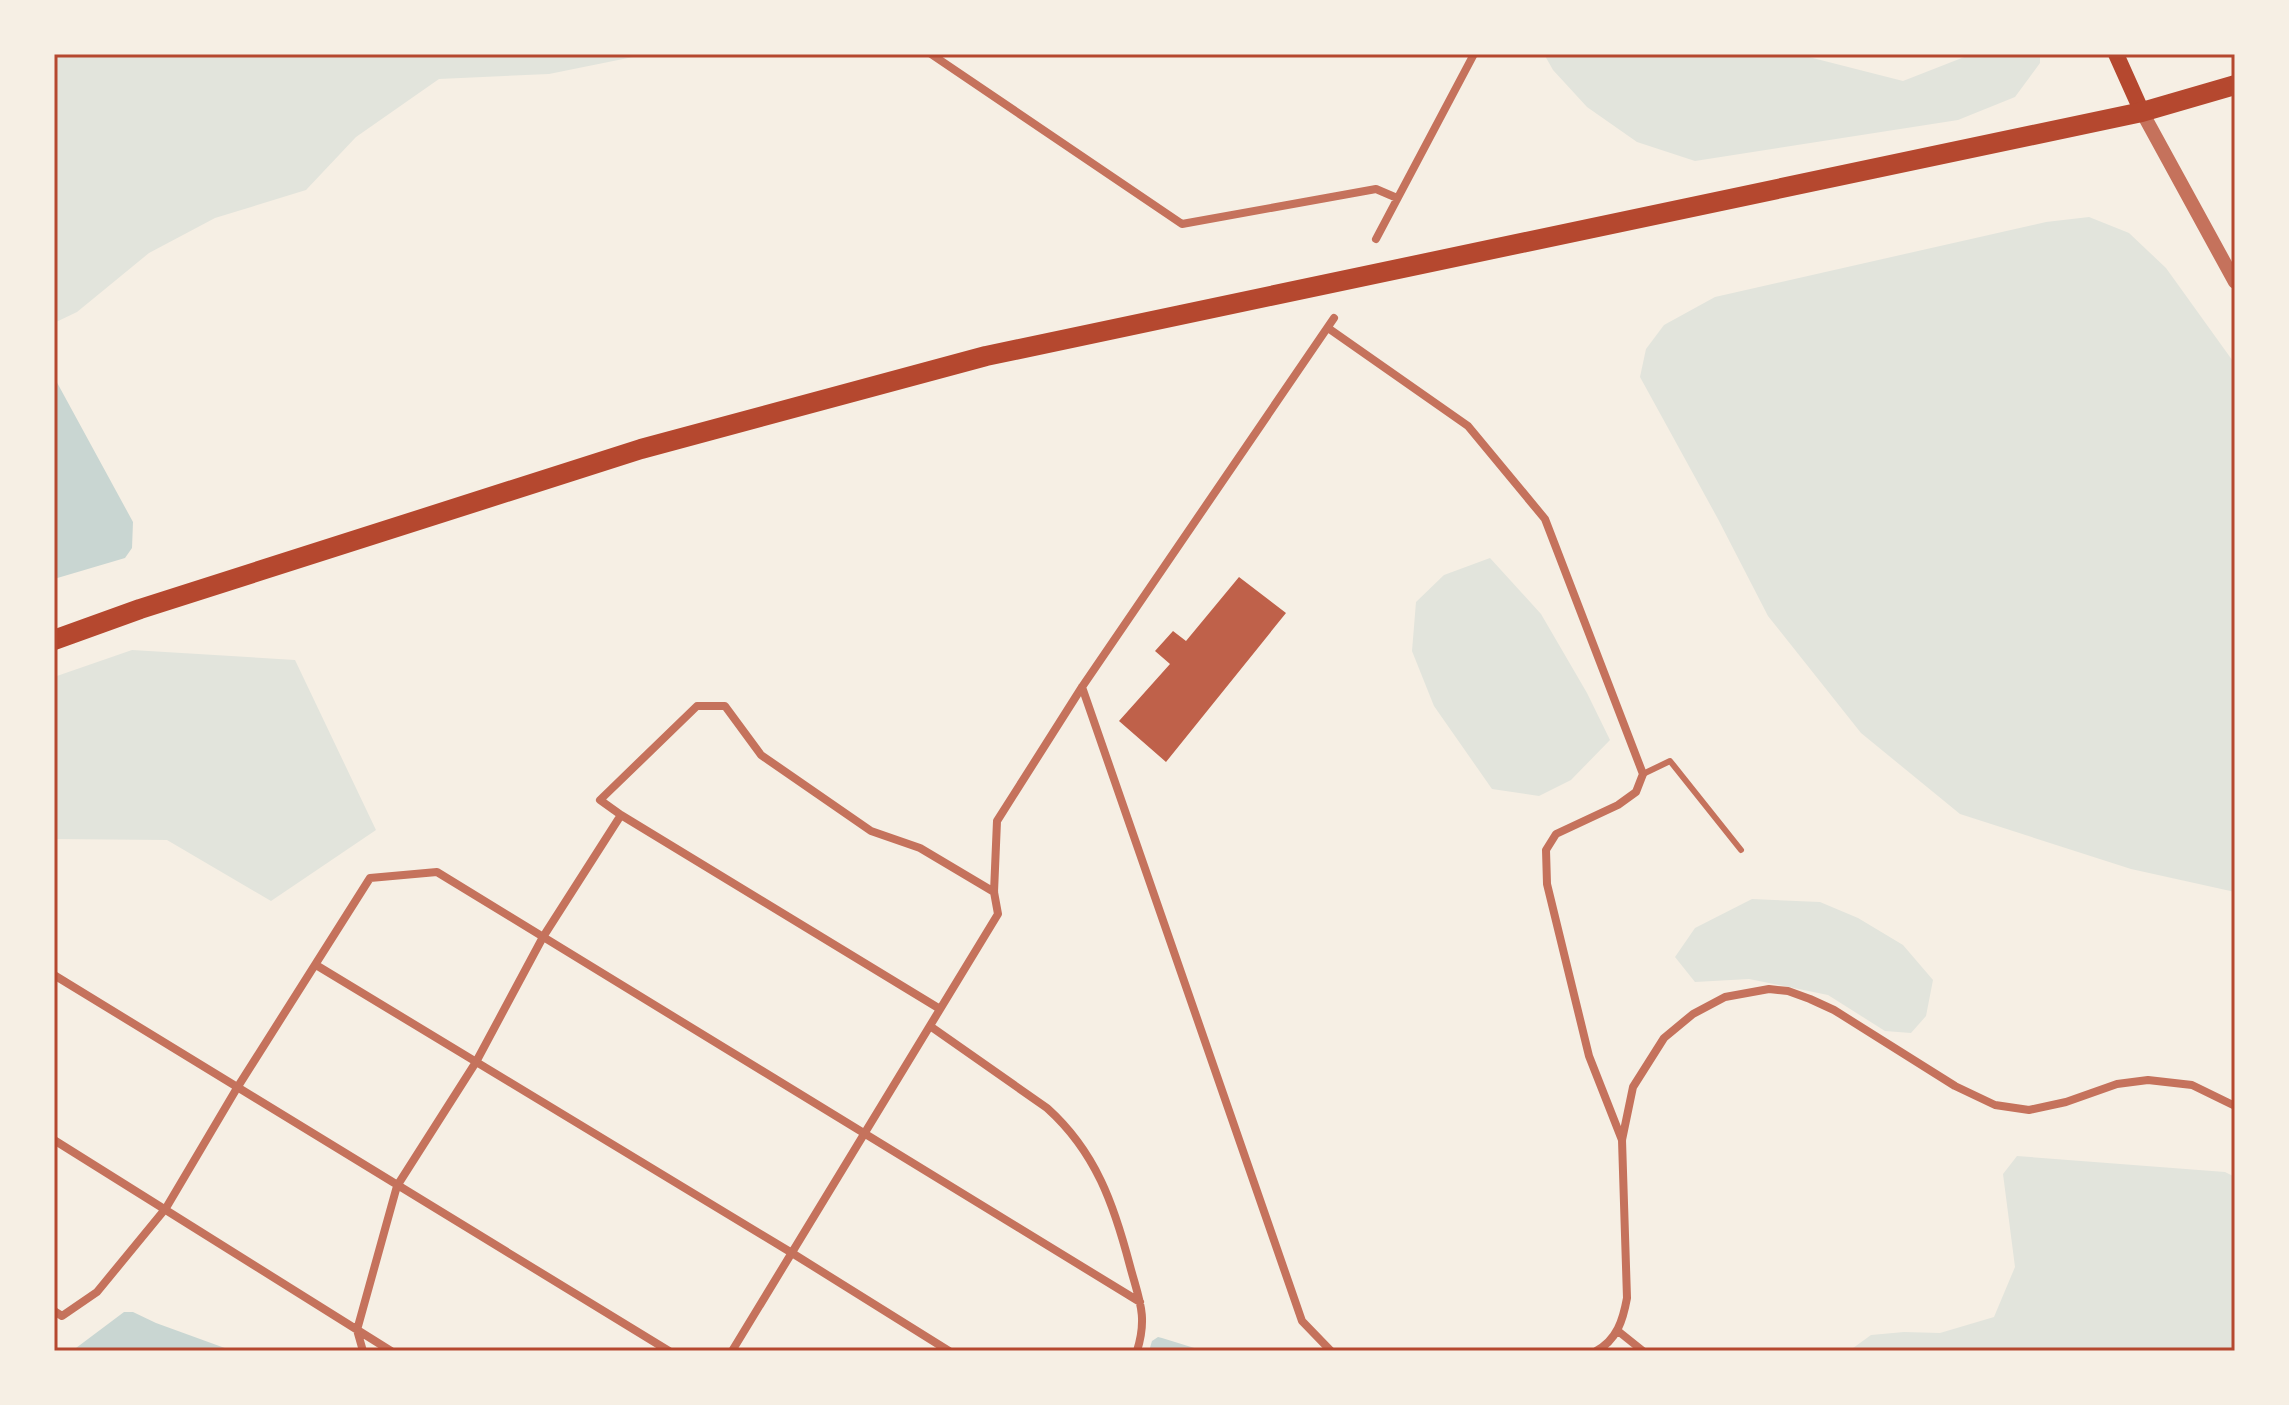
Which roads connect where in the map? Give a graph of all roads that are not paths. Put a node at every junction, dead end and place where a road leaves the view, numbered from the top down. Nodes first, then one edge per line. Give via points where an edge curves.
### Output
1 (931, 54) edge
2 (1474, 54) edge
3 (2116, 54) edge
4 (2235, 85) edge
5 (2142, 112) junction
6 (1397, 198) junction
7 (1376, 239) dead end
8 (2235, 282) edge
9 (1334, 318) dead end
10 (1328, 328) junction
11 (54, 640) edge
12 (1082, 687) junction
13 (1643, 774) junction
14 (621, 815) junction
15 (1741, 850) dead end
16 (994, 892) junction
17 (543, 937) junction
18 (316, 965) junction
19 (54, 975) edge
20 (940, 1009) junction
21 (930, 1026) junction
22 (476, 1062) junction
23 (237, 1088) junction
24 (2235, 1106) edge
25 (865, 1134) junction
26 (54, 1140) edge
27 (1622, 1140) junction
28 (397, 1186) junction
29 (166, 1208) junction
30 (792, 1253) junction
31 (1140, 1302) junction
32 (54, 1311) edge
33 (357, 1330) junction
34 (1618, 1331) junction
35 (363, 1351) edge
36 (391, 1351) edge
37 (669, 1351) edge
38 (732, 1351) edge
39 (949, 1351) edge
40 (1137, 1351) edge
41 (1331, 1351) edge
42 (1596, 1351) edge
43 (1643, 1351) edge

1 - 6 street via 1182,224 1376,189
2 - 6 street
3 - 5 main road
4 - 5 highway
5 - 8 street
5 - 11 highway via 986,356 641,449
6 - 7 street
9 - 10 street
10 - 12 street
10 - 13 street via 1468,426 1545,519
12 - 16 street via 997,821
12 - 41 street via 1302,1321
13 - 15 lane via 1670,761
13 - 27 street via 1636,792 1556,834 1546,850 1547,884 1589,1056
14 - 16 street via 600,800 697,706 725,706 761,755 859,823 920,848
14 - 17 street
14 - 20 street
16 - 20 street via 998,914
17 - 18 street via 437,872 370,878
17 - 22 street
17 - 25 street
18 - 22 street
18 - 23 street
19 - 23 street
20 - 21 street
21 - 25 street
21 - 31 street via 1047,1108 1075,1137 1113,1206
22 - 28 street
22 - 30 street
23 - 28 street
23 - 29 street
24 - 27 street via 2192,1085 2148,1080 2029,1110 1995,1105 1834,1010 1769,989 1725,997 1664,1038 1633,1087
25 - 30 street
25 - 31 street
26 - 29 street
27 - 34 street via 1627,1298
28 - 33 street
28 - 37 street
29 - 32 street via 97,1292 62,1316
29 - 33 street
30 - 38 street
30 - 39 street
31 - 40 street via 1144,1320
33 - 35 street
33 - 36 street
34 - 42 street
34 - 43 street

